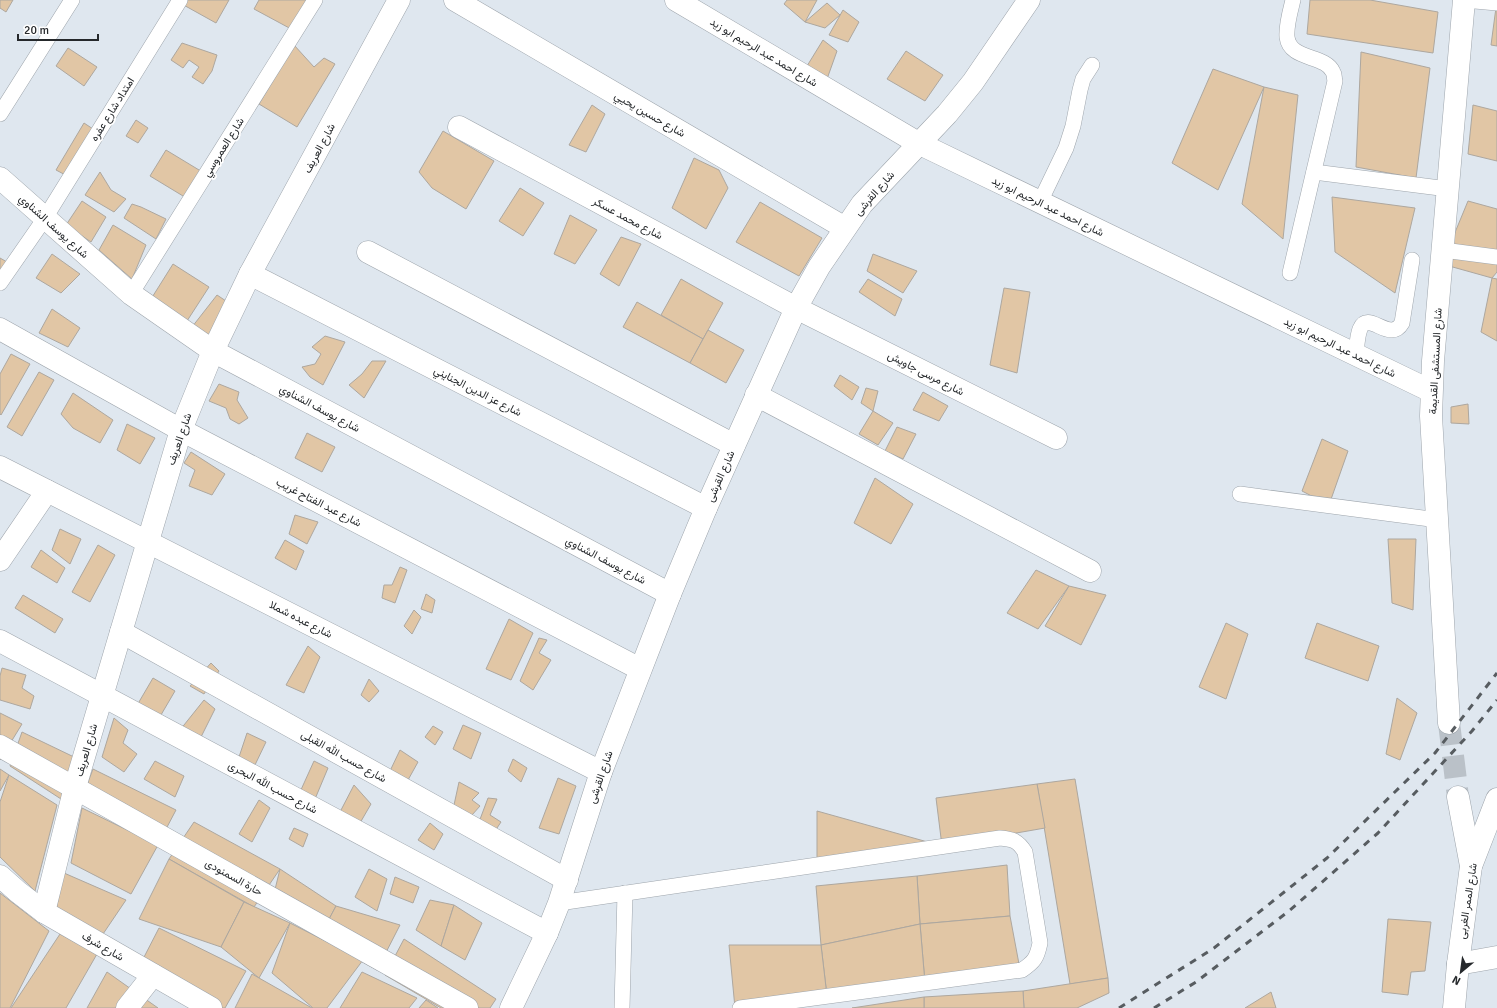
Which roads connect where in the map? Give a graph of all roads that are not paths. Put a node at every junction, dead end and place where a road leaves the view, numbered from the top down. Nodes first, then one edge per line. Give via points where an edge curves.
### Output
1 (72, 0) edge
2 (180, 0) edge
3 (315, 0) edge
4 (399, 0) edge
5 (455, 0) edge
6 (676, 0) edge
7 (1028, 0) edge
8 (1293, 0) edge
9 (1464, 0) edge
10 (1497, 3) edge
11 (1092, 65) dead end
12 (0, 114) edge
13 (459, 127) dead end
14 (918, 143) junction
15 (1314, 172) junction
16 (0, 178) edge
17 (1448, 189) junction
18 (1040, 202) junction
19 (45, 218) junction
20 (845, 228) junction
21 (1443, 250) junction
22 (368, 252) dead end
23 (1497, 256) edge
24 (1412, 260) dead end
25 (1290, 273) dead end
26 (250, 274) junction
27 (0, 283) edge
28 (131, 294) junction
29 (796, 308) junction
30 (0, 329) edge
31 (213, 351) junction
32 (1356, 354) junction
33 (1431, 391) junction
34 (756, 395) junction
35 (180, 430) junction
36 (1056, 438) dead end
37 (734, 445) junction
38 (0, 467) edge
39 (47, 491) junction
40 (1240, 494) dead end
41 (706, 508) junction
42 (1438, 520) junction
43 (148, 541) junction
44 (0, 560) edge
45 (1090, 571) dead end
46 (670, 594) junction
47 (121, 632) junction
48 (0, 641) edge
49 (640, 669) junction
50 (102, 695) junction
51 (1449, 723) tunnel mouth
52 (0, 746) edge
53 (601, 772) junction
54 (75, 788) junction
55 (1458, 797) tunnel mouth
56 (1495, 808) edge
57 (1471, 866) junction
58 (0, 876) edge
59 (567, 880) junction
60 (625, 893) junction
61 (559, 903) junction
62 (44, 912) junction
63 (547, 933) junction
64 (1497, 957) edge
65 (1458, 964) junction
66 (153, 975) junction
67 (127, 1008) edge
68 (211, 1008) edge
69 (467, 1008) edge
70 (512, 1008) edge
71 (622, 1008) edge
72 (740, 1008) edge
73 (1454, 1008) edge

1 - 12 lane
2 - 19 lane, امتداد شارع عفره
3 - 28 lane, شارع العمروسي
4 - 26 street, شارع العريف
5 - 20 street, شارع حسين يحيي
6 - 14 street, شارع احمد عبد الرحيم ابو زيد
7 - 14 street, شارع القرشى via 972,82
8 - 15 lane via 1287,38 1298,52 1328,65 1334,72 1335,81
9 - 10 lane
9 - 17 street, شارع المستشفى القديمة
11 - 18 lane via 1083,79 1066,148
13 - 29 street, شارع محمد عسكر
14 - 18 street, شارع احمد عبد الرحيم ابو زيد
14 - 20 street, شارع القرشى via 862,204
15 - 17 lane
15 - 25 lane
16 - 19 street, شارع يوسف الشناوي
17 - 21 street, شارع المستشفى القديمة
18 - 32 street, شارع احمد عبد الرحيم ابو زيد
19 - 27 lane, امتداد شارع عفره
19 - 28 street, شارع يوسف الشناوي
20 - 29 street, شارع القرشى
21 - 23 lane
21 - 33 street, شارع المستشفى القديمة
22 - 37 street
24 - 32 lane via 1402,323 1395,331 1370,323 1364,324 1360,329
26 - 31 street, شارع العريف
26 - 41 street, شارع عز الدين الجنايني
28 - 31 street, شارع يوسف الشناوي
29 - 34 street, شارع القرشى
29 - 36 street, شارع مرسى جاويش
30 - 35 street, شارع عبد الفتاح غريب
31 - 35 street, شارع العريف
31 - 46 street, شارع يوسف الشناوي
32 - 33 street, شارع احمد عبد الرحيم ابو زيد
33 - 42 street, شارع المستشفى القديمة
34 - 37 street, شارع القرشى
34 - 45 street
35 - 43 street, شارع العريف
35 - 49 street, شارع عبد الفتاح غريب
37 - 41 street, شارع القرشى
38 - 39 street, شارع عبده شملا
39 - 43 street, شارع عبده شملا
39 - 44 street
40 - 42 lane
41 - 46 street, شارع القرشى
42 - 51 street, شارع المستشفى القديمة
43 - 47 street, شارع العريف
43 - 53 street, شارع عبده شملا
46 - 49 street, شارع القرشى
47 - 50 street, شارع العريف
47 - 59 street, شارع حسب الله القبلى
48 - 50 street, شارع حسب الله البحرى
49 - 53 street, شارع القرشى
50 - 54 street, شارع العريف
50 - 63 street, شارع حسب الله البحرى
52 - 54 street, حارة السمنودى
53 - 59 street, شارع القرشى
54 - 62 street, شارع العريف
54 - 69 street, حارة السمنودى
55 - 57 street
56 - 57 street, شارع الممر الغربى
57 - 65 street, شارع الممر الغربى
58 - 62 street, شارع شرف
59 - 61 street, شارع القرشى
60 - 61 lane
60 - 71 lane
60 - 72 lane via 1000,838 1011,838 1020,843 1025,852 1040,943 1033,963 1022,970
61 - 63 street, شارع القرشى
62 - 66 street, شارع شرف
63 - 70 street, شارع القرشى
64 - 65 street
65 - 73 street, شارع الممر الغربى
66 - 67 street
66 - 68 street, شارع شرف

